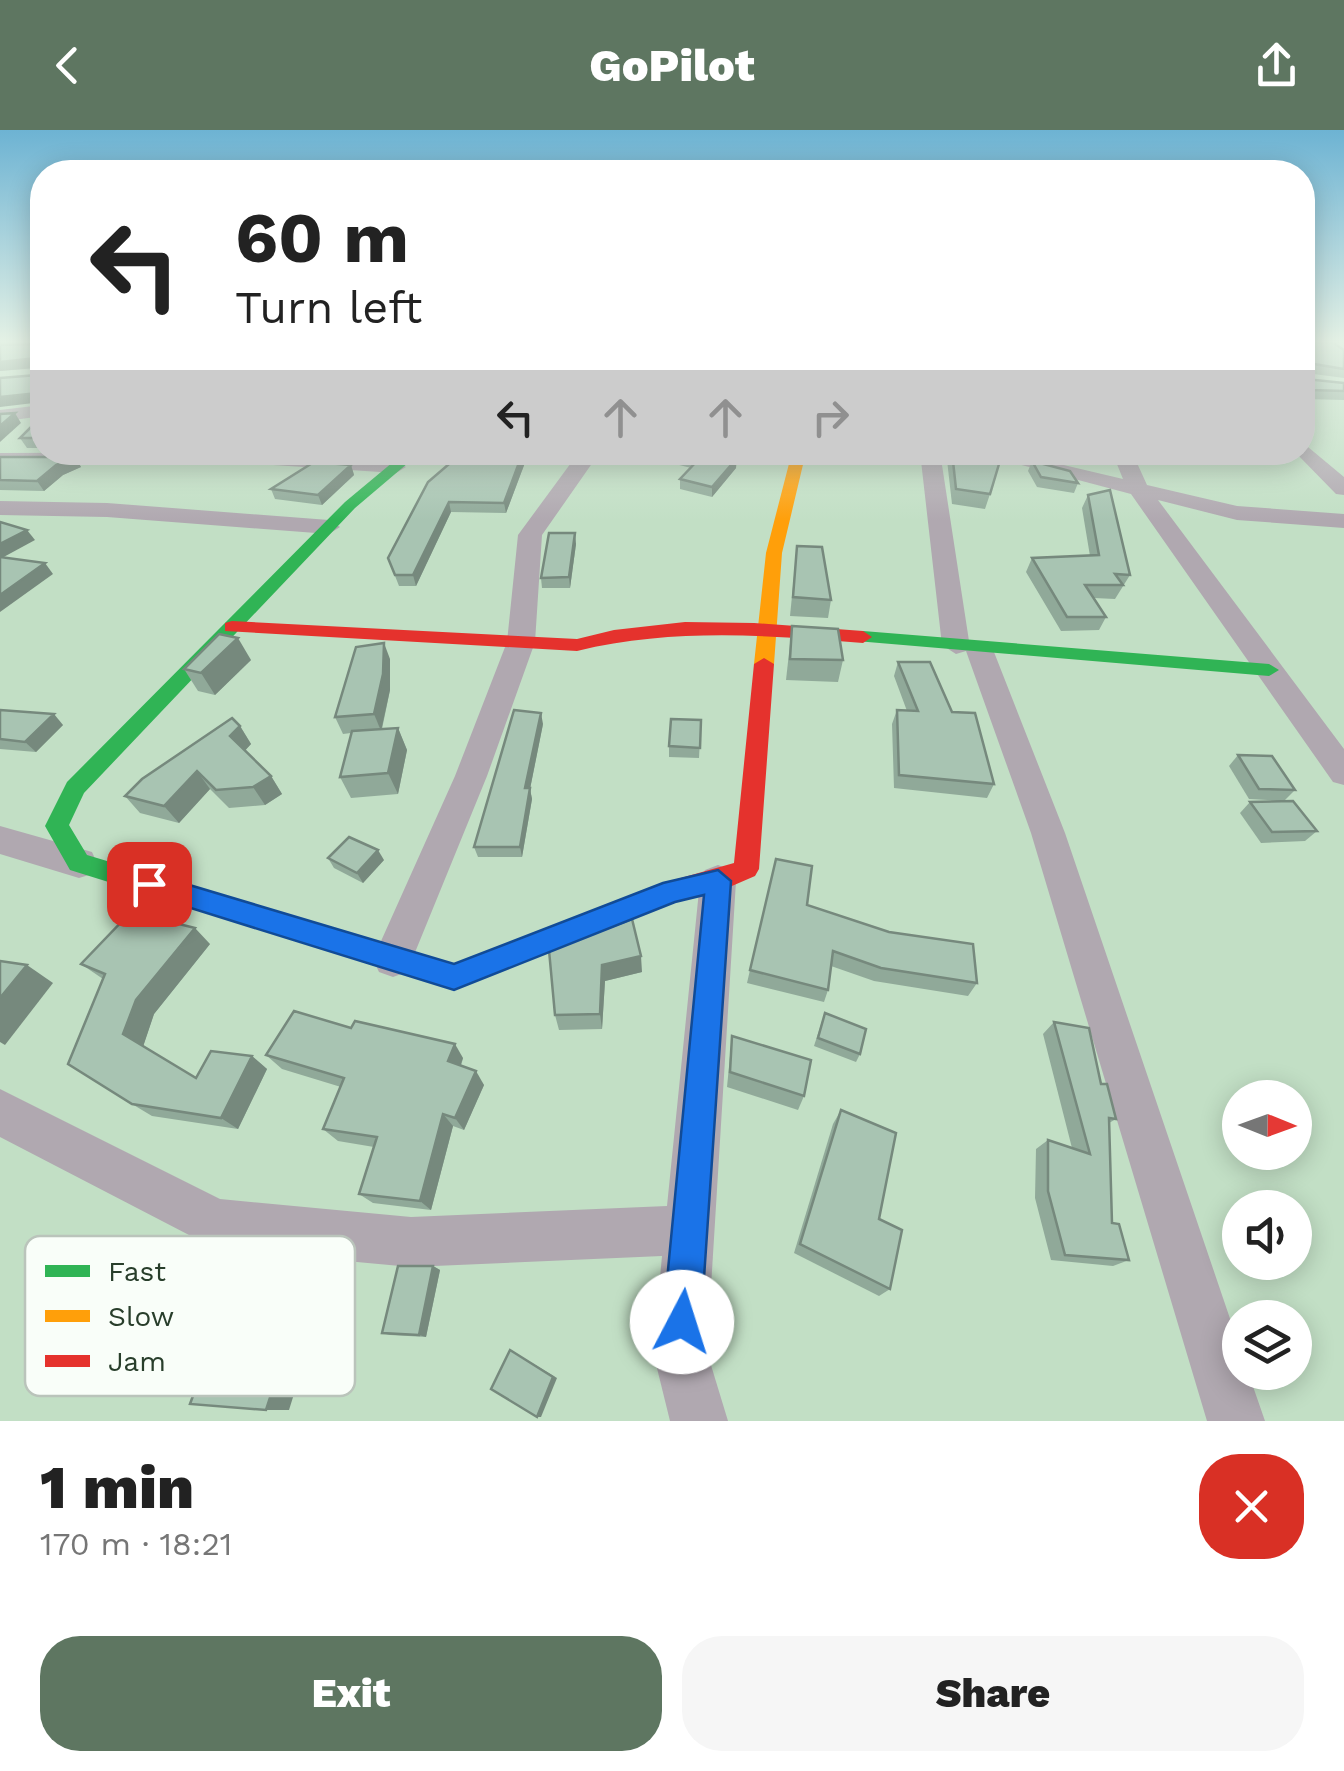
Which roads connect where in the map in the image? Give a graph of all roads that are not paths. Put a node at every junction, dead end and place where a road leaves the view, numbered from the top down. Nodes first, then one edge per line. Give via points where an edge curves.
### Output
1 (30, 412) edge
2 (0, 416) edge
3 (30, 430) edge
4 (30, 457) edge
5 (0, 458) edge
6 (1315, 461) edge
7 (399, 465) edge
8 (581, 465) edge
9 (796, 465) edge
10 (932, 465) edge
11 (1035, 465) edge
12 (1127, 465) edge
13 (1138, 490) junction
14 (1344, 490) edge
15 (0, 508) edge
16 (1344, 522) edge
17 (329, 527) junction
18 (232, 627) junction
19 (766, 629) junction
20 (521, 642) junction
21 (967, 646) junction
22 (1269, 670) junction
23 (1344, 772) edge
24 (0, 840) edge
25 (79, 863) junction
26 (718, 881) junction
27 (393, 959) junction
28 (0, 1112) edge
29 (690, 1230) junction
30 (346, 1236) edge
31 (355, 1237) edge
32 (700, 1421) edge
33 (1236, 1421) edge

1 - 2 street
3 - 5 street
4 - 5 street
6 - 14 street
7 - 17 street
8 - 20 street via 530,535
9 - 19 street via 774,553
10 - 21 street
11 - 13 street
12 - 13 street
13 - 16 street via 1253,515
13 - 22 street
15 - 17 street
17 - 18 street
18 - 20 street
18 - 25 street via 76,788 57,826
19 - 20 street via 698,624 577,646
19 - 21 street
19 - 26 street via 746,869
20 - 27 street
21 - 22 street
21 - 33 street via 1048,833
22 - 23 street
24 - 25 street
25 - 27 street
26 - 27 street via 672,891 454,977
26 - 29 street
28 - 30 street via 216,1224
29 - 31 street via 411,1242
29 - 32 street via 680,1352

